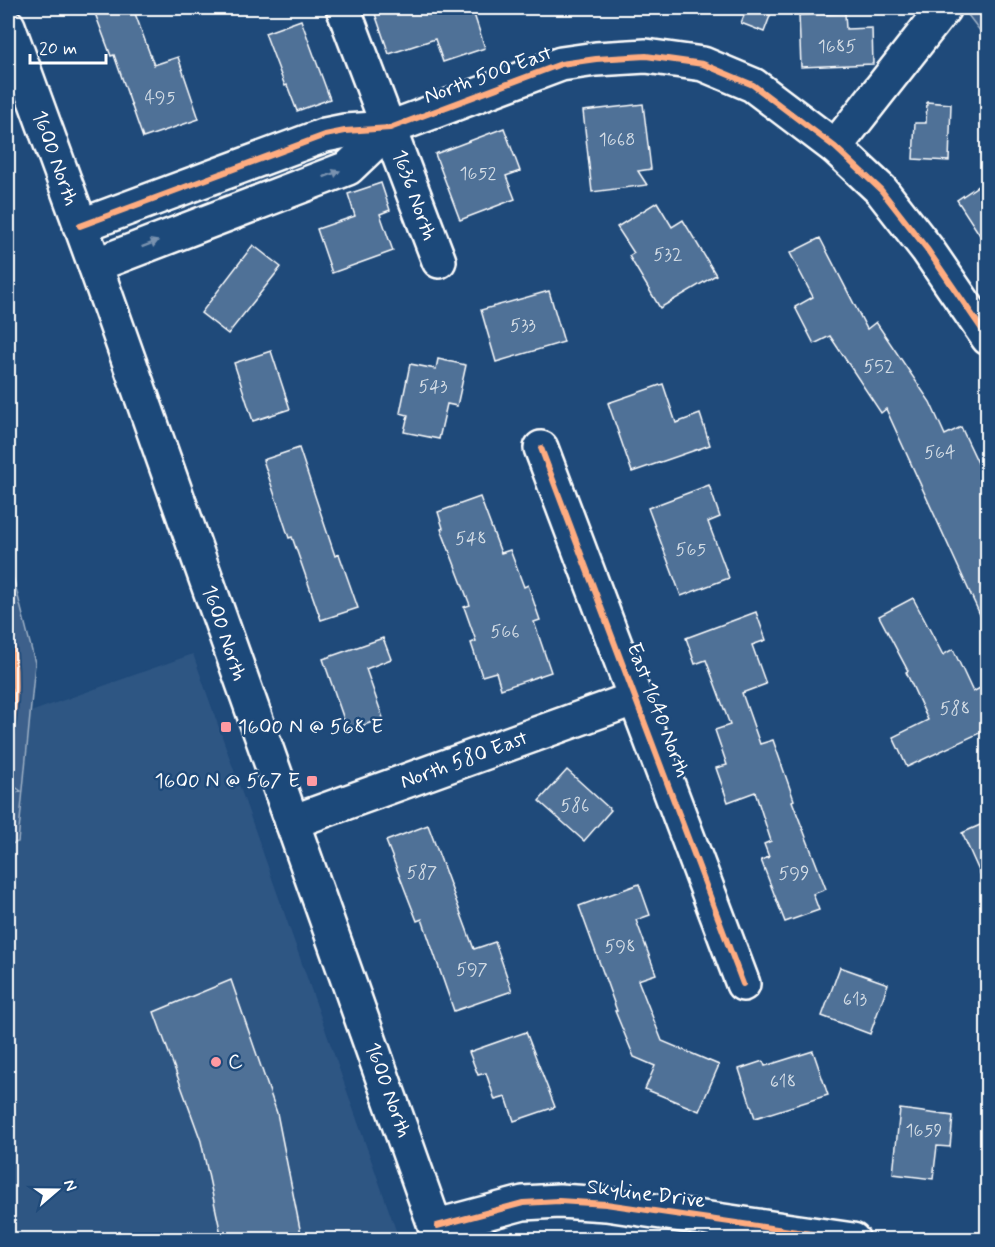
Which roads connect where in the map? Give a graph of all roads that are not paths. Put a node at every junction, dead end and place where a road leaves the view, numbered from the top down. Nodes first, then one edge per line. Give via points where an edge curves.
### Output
1 (343, 8) edge
2 (945, 8) edge
3 (8, 26) edge
4 (390, 128) junction
5 (835, 147) junction
6 (80, 226) junction
7 (439, 261) dead end
8 (95, 266) junction
9 (987, 339) edge
10 (541, 448) dead end
11 (636, 698) junction
12 (292, 822) junction
13 (743, 984) dead end
14 (438, 1233) edge
15 (838, 1238) edge

1 - 4 street
2 - 5 street
3 - 6 street, 1600 North
4 - 5 street, North 500 East via 561,64 646,56 703,64 753,85
4 - 6 street, North 500 East via 325,135
4 - 7 street, 1636 North
8 -> 4 street, North 500 East via 348,168
5 - 9 street, North 500 East via 886,196
6 - 8 street, 1600 North
8 - 12 street, 1600 North
10 - 11 street, East 1640 North
11 - 12 street, North 580 East
11 - 13 street, East 1640 North
12 - 14 street, 1600 North
14 - 15 street, Skyline Drive via 523,1203 559,1201 606,1204

